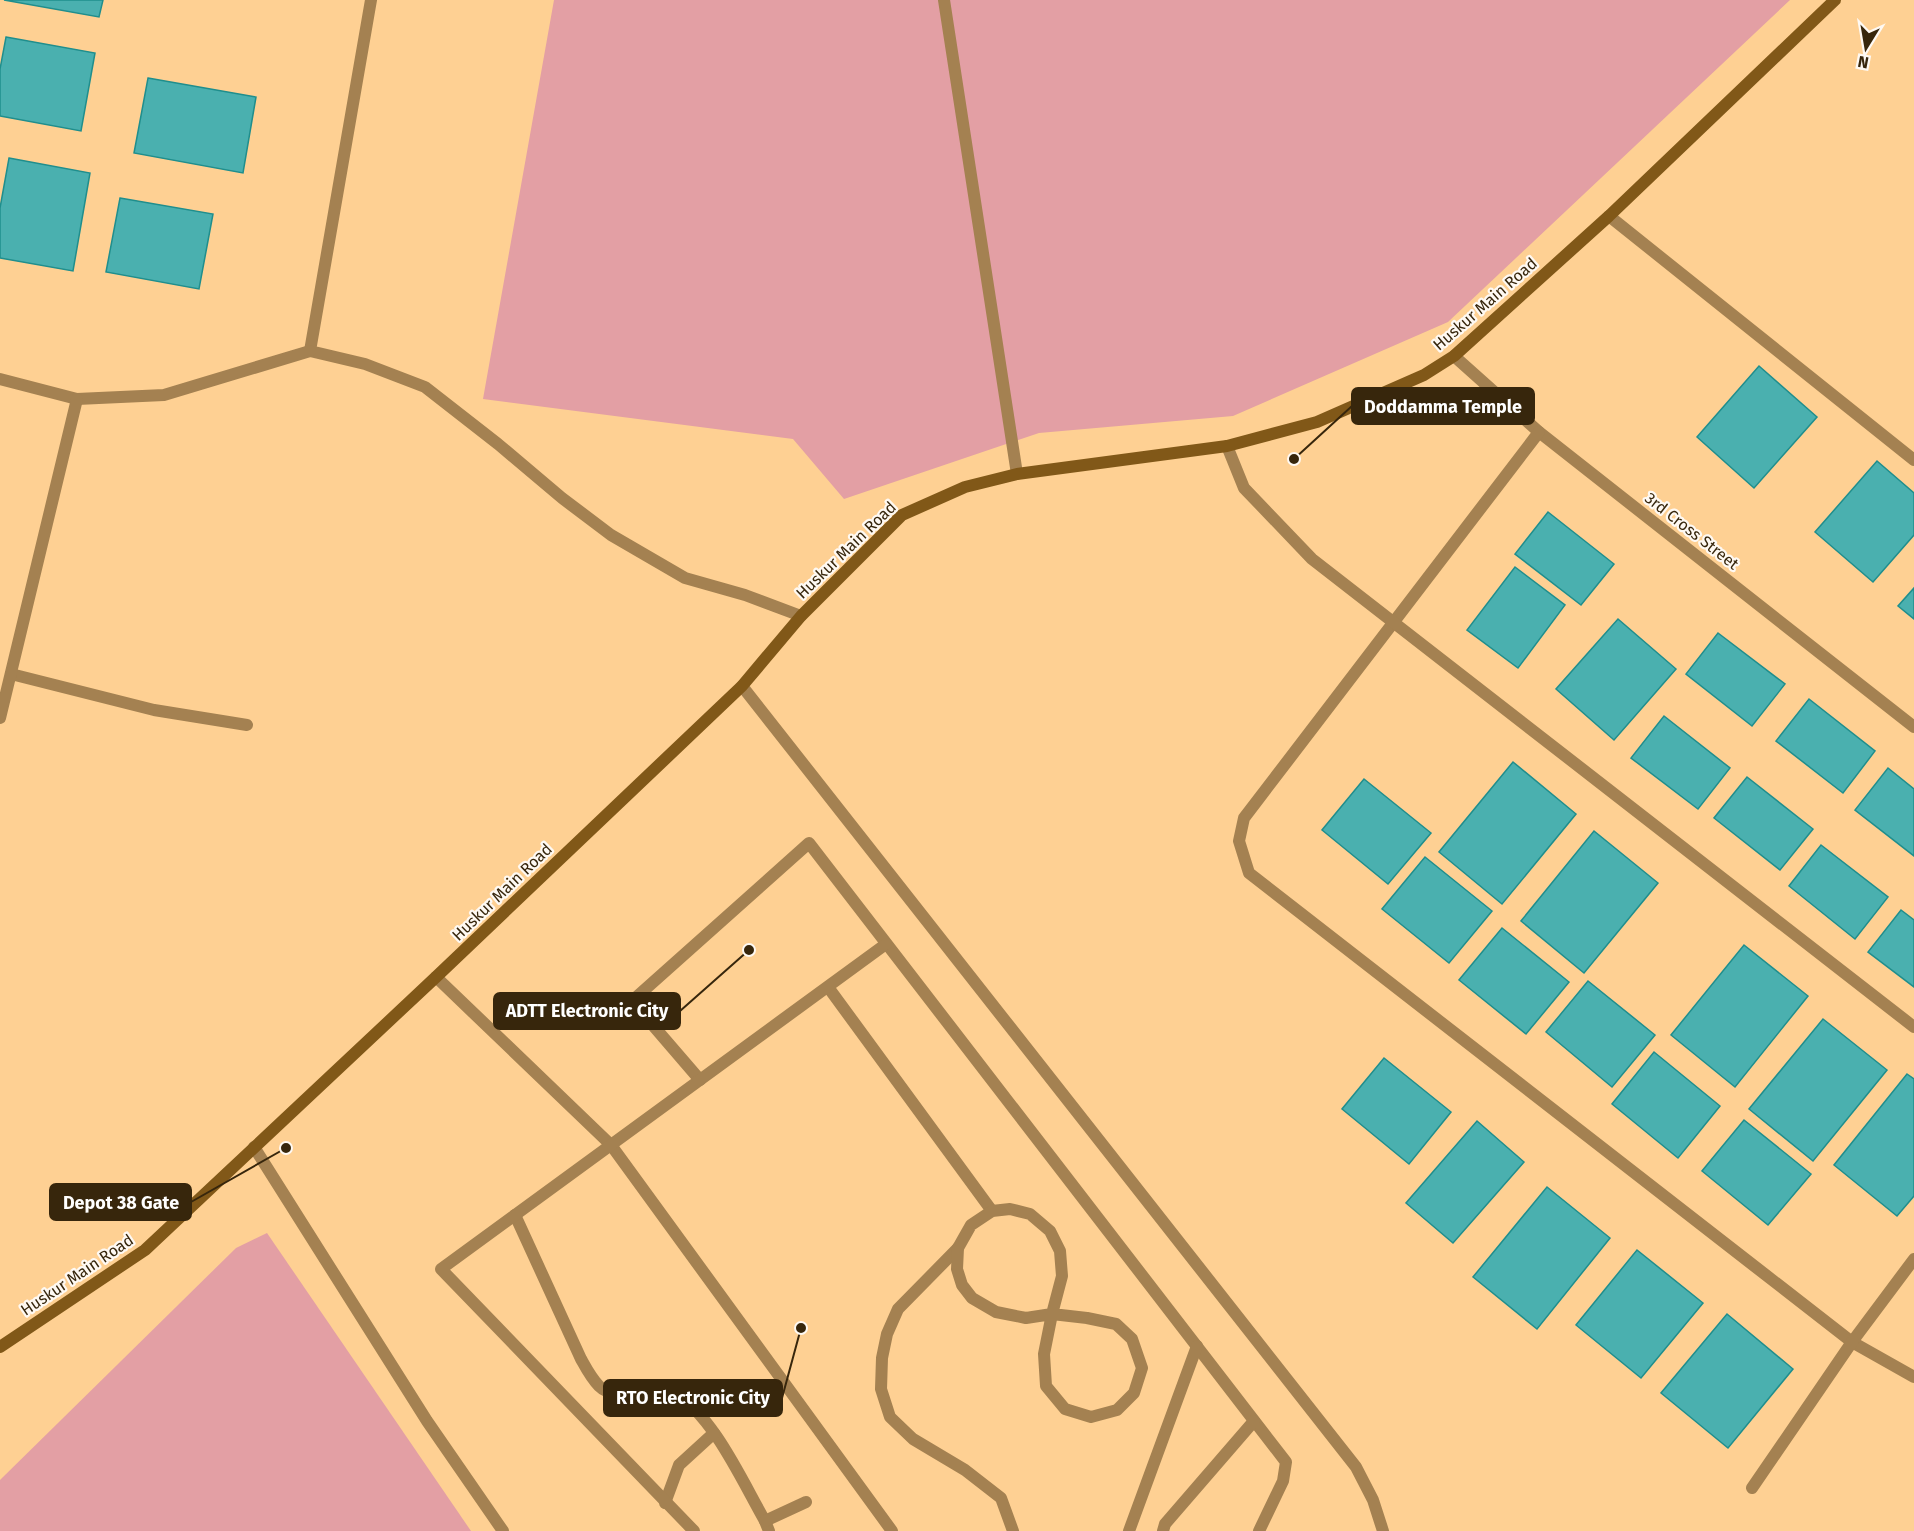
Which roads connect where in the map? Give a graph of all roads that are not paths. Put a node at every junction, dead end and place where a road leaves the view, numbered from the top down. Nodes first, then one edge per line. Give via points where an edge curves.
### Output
1 (371, 0) edge
2 (944, 0) edge
3 (1835, 0) edge
4 (1610, 216) junction
5 (310, 351) junction
6 (1454, 356) junction
7 (0, 379) edge
8 (77, 399) junction
9 (1539, 432) junction
10 (1227, 446) junction
11 (1914, 460) edge
12 (1017, 474) junction
13 (801, 616) junction
14 (1394, 623) junction
15 (11, 674) junction
16 (742, 686) junction
17 (0, 718) edge
18 (247, 725) dead end
19 (1914, 727) edge
20 (886, 944) junction
21 (436, 977) junction
22 (828, 987) junction
23 (1914, 1028) edge
24 (700, 1080) junction
25 (611, 1145) junction
26 (254, 1147) junction
27 (992, 1211) junction
28 (515, 1215) junction
29 (958, 1248) junction
30 (1914, 1259) edge
31 (1052, 1314) junction
32 (1852, 1342) junction
33 (1197, 1346) junction
34 (0, 1347) edge
35 (1914, 1377) edge
36 (1254, 1421) junction
37 (714, 1433) junction
38 (1752, 1488) dead end
39 (806, 1502) dead end
40 (665, 1503) junction
41 (767, 1526) edge
42 (503, 1531) edge
43 (694, 1531) edge
44 (892, 1531) edge
45 (1013, 1531) edge
46 (1129, 1531) edge
47 (1162, 1531) edge
48 (1259, 1531) edge
49 (1383, 1531) edge

1 - 5 street
2 - 12 street
3 - 4 main road, Huskur Main Road
4 - 6 main road, Huskur Main Road
4 - 11 street
5 - 8 street via 164,395
5 - 13 street via 365,364 425,387 611,535 685,578
6 - 9 street, 3rd Cross Street
6 - 10 main road, Huskur Main Road via 1424,375 1317,422
7 - 8 street
8 - 15 street
9 - 14 street
9 - 19 street, 3rd Cross Street
10 - 12 main road, Huskur Main Road
10 - 14 street via 1244,488 1311,559
12 - 13 main road, Huskur Main Road via 965,487 902,515
13 - 16 main road, Huskur Main Road
14 - 23 street
14 - 32 street via 1244,818 1239,841 1249,873
15 - 17 street
15 - 18 street via 154,710
16 - 21 main road, Huskur Main Road
16 - 49 street via 1356,1467
20 - 22 street
20 - 24 street via 809,843 632,1001
20 - 33 street
21 - 25 street
21 - 26 main road, Huskur Main Road
22 - 24 street
22 - 27 street
24 - 25 street
25 - 28 street
25 - 44 street
26 - 34 main road, Huskur Main Road via 145,1250
26 - 42 street via 427,1421
27 - 29 street via 971,1225
27 - 31 street via 1011,1209 1030,1214 1050,1231 1060,1251 1062,1276
28 - 37 street via 581,1359 600,1388 615,1394 655,1385 670,1389 695,1407
28 - 40 street via 441,1269
29 - 31 street via 957,1269 972,1298 996,1312 1026,1318
29 - 45 street via 898,1309 887,1334 881,1389 890,1417 913,1439 1002,1498
30 - 32 street
31 - 31 street via 1044,1354 1046,1386 1065,1409 1091,1417 1117,1410 1134,1393 1142,1368 1132,1339 1116,1324
32 - 35 street
32 - 38 street
33 - 36 street
33 - 46 street
36 - 47 street
36 - 48 street via 1286,1462 1282,1481
37 - 40 street via 679,1465
37 - 41 street
39 - 41 street
40 - 43 street

